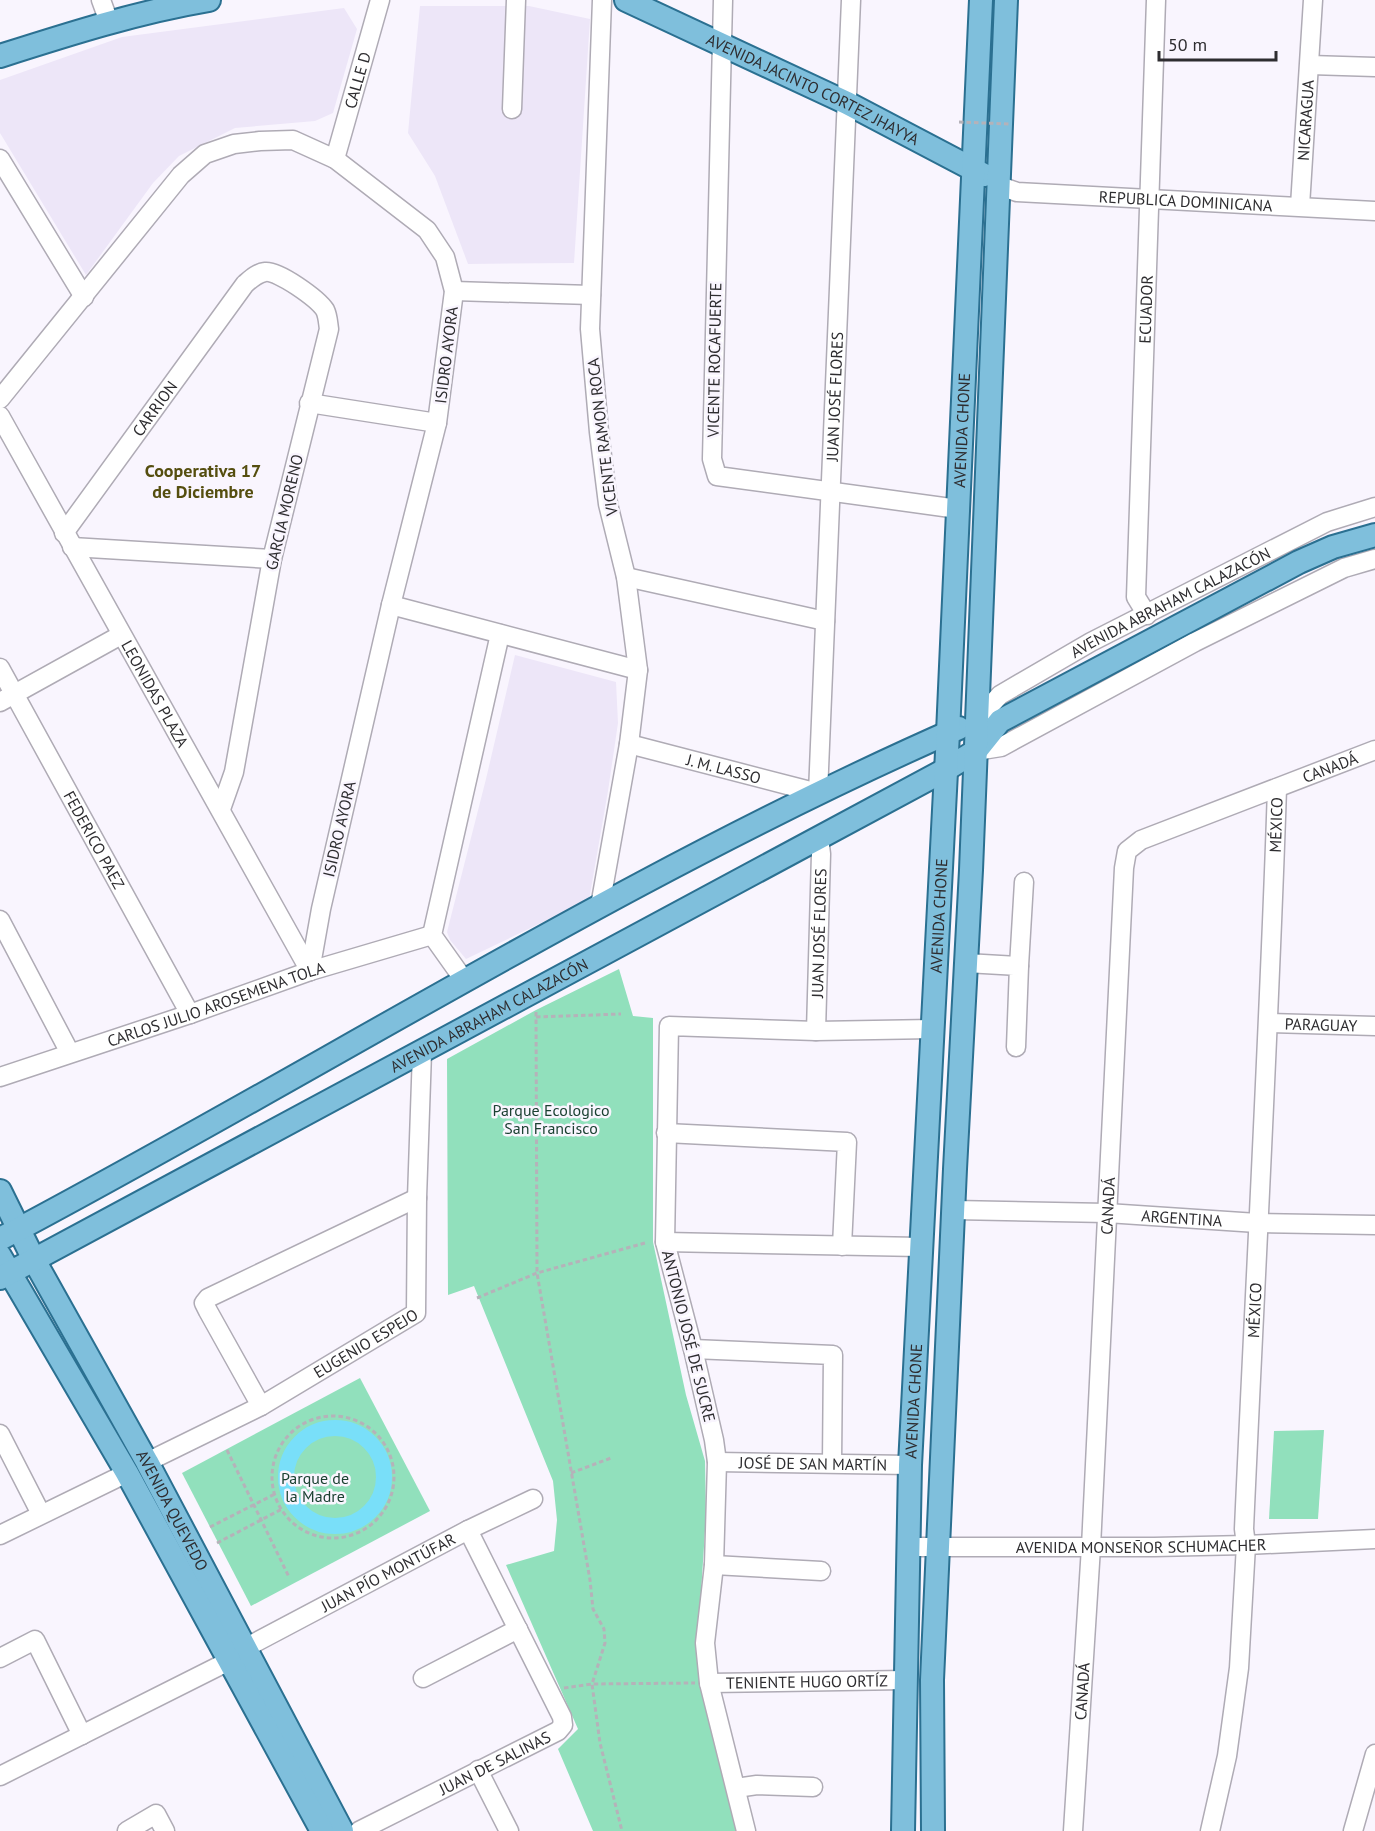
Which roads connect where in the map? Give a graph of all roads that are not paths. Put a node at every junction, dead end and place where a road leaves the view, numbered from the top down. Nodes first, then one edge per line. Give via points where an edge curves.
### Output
1 (101, 0) edge
2 (209, 0) edge
3 (380, 0) edge
4 (516, 0) edge
5 (602, 0) edge
6 (626, 0) edge
7 (723, 0) edge
8 (851, 0) edge
9 (981, 0) edge
10 (1006, 0) edge
11 (1156, 0) edge
12 (1313, 0) edge
13 (109, 22) junction
14 (721, 44) junction
15 (0, 56) edge
16 (1310, 65) junction
17 (1375, 67) edge
18 (847, 103) junction
19 (513, 110) dead end
20 (0, 159) edge
21 (335, 159) junction
22 (975, 169) junction
23 (997, 185) junction
24 (1149, 199) junction
25 (1300, 206) junction
26 (1375, 211) edge
27 (245, 284) joint
28 (454, 291) junction
29 (591, 295) junction
30 (84, 297) junction
31 (0, 399) edge
32 (309, 403) junction
33 (0, 416) edge
34 (437, 423) junction
35 (830, 492) junction
36 (1375, 507) edge
37 (958, 509) junction
38 (1375, 535) edge
39 (68, 540) junction
40 (272, 559) junction
41 (1375, 559) edge
42 (626, 577) junction
43 (391, 605) junction
44 (1147, 615) junction
45 (825, 621) junction
46 (500, 634) junction
47 (121, 635) junction
48 (0, 668) edge
49 (638, 670) junction
50 (7, 698) edge
51 (977, 720) junction
52 (1000, 721) junction
53 (948, 733) junction
54 (629, 744) junction
55 (1375, 750) edge
56 (976, 751) junction
57 (945, 770) junction
58 (1277, 788) junction
59 (818, 793) junction
60 (221, 809) junction
61 (819, 837) junction
62 (1024, 882) dead end
63 (600, 906) junction
64 (0, 920) edge
65 (432, 935) junction
66 (966, 963) junction
67 (1019, 966) junction
68 (310, 971) junction
69 (464, 980) junction
70 (190, 1014) junction
71 (1269, 1023) junction
72 (1375, 1026) edge
73 (932, 1029) junction
74 (816, 1031) junction
75 (1016, 1047) dead end
76 (422, 1052) junction
77 (70, 1053) junction
78 (0, 1077) edge
79 (666, 1133) junction
80 (0, 1191) edge
81 (417, 1198) junction
82 (954, 1210) junction
83 (1107, 1213) junction
84 (1257, 1223) junction
85 (1375, 1225) edge
86 (9, 1234) edge
87 (665, 1242) junction
88 (842, 1246) junction
89 (920, 1247) junction
90 (34, 1260) junction
91 (3, 1269) edge
92 (693, 1349) junction
93 (261, 1406) junction
94 (0, 1434) edge
95 (147, 1462) junction
96 (717, 1462) junction
97 (832, 1463) junction
98 (910, 1465) junction
99 (127, 1473) junction
100 (533, 1499) dead end
101 (40, 1514) junction
102 (468, 1530) junction
103 (0, 1535) edge
104 (1375, 1539) edge
105 (1246, 1545) junction
106 (938, 1546) junction
107 (908, 1547) junction
108 (1091, 1547) junction
109 (714, 1565) junction
110 (821, 1571) dead end
111 (518, 1629) junction
112 (237, 1655) junction
113 (0, 1658) edge
114 (423, 1678) dead end
115 (905, 1680) junction
116 (709, 1683) junction
117 (82, 1735) junction
118 (1375, 1754) edge
119 (478, 1770) junction
120 (0, 1776) edge
121 (813, 1787) dead end
122 (736, 1788) junction
123 (127, 1831) edge
124 (165, 1831) edge
125 (322, 1831) edge
126 (342, 1831) edge
127 (359, 1831) edge
128 (509, 1831) edge
129 (746, 1831) edge
130 (903, 1831) edge
131 (933, 1831) edge
132 (1073, 1831) edge
133 (1210, 1831) edge
134 (1353, 1831) edge

1 - 13 street
2 - 13 main road
3 - 21 street, CALLE D
4 - 19 street
5 - 29 street, VICENTE RAMON ROCA
6 - 14 main road, AVENIDA JACINTO CORTEZ JHAYYA
7 - 14 street, VICENTE ROCAFUERTE
8 - 18 street, JUAN JOSÉ FLORES
9 - 22 main road, AVENIDA CHONE
10 - 23 main road, AVENIDA CHONE
11 - 24 street, ECUADOR
12 - 16 street, NICARAGUA
13 - 15 main road
14 - 18 main road, AVENIDA JACINTO CORTEZ JHAYYA
14 - 35 street, VICENTE ROCAFUERTE via 712,459 717,476
16 - 17 street
16 - 25 street, NICARAGUA
18 - 22 main road, AVENIDA JACINTO CORTEZ JHAYYA
18 - 35 street, JUAN JOSÉ FLORES
20 - 30 street
21 - 28 street, ISIDRO AYORA via 427,230 445,257
21 - 30 street, ISIDRO AYORA via 293,140 234,144 205,154 181,175
22 - 23 main road, AVENIDA JACINTO CORTEZ JHAYYA
22 - 37 main road, AVENIDA CHONE
23 - 24 street, REPUBLICA DOMINICANA via 1017,192
23 - 51 main road, AVENIDA CHONE
24 - 25 street, REPUBLICA DOMINICANA
24 - 44 street, ECUADOR via 1136,597
25 - 26 street, REPUBLICA DOMINICANA
27 - 32 street, GARCIA MORENO via 265,272 277,273 325,311 329,329
27 - 39 street, CARRION
28 - 29 street
28 - 34 street, ISIDRO AYORA
29 - 42 street, VICENTE RAMON ROCA via 592,352 606,494
30 - 31 street, ISIDRO AYORA
32 - 34 street
32 - 40 street, GARCIA MORENO
33 - 39 street, LEONIDAS PLAZA
34 - 43 street, ISIDRO AYORA
35 - 37 street, VICENTE ROCAFUERTE
35 - 45 street, JUAN JOSÉ FLORES
36 - 44 street, AVENIDA ABRAHAM CALAZACÓN via 1327,522
37 - 53 main road, AVENIDA CHONE
38 - 52 main road, AVENIDA ABRAHAM CALAZACÓN via 1299,562
39 - 40 street
39 - 47 street, LEONIDAS PLAZA
40 - 60 street, GARCIA MORENO via 234,772
41 - 56 street, AVENIDA ABRAHAM CALAZACÓN via 1344,568 1194,642 1001,747
42 - 45 street
42 - 49 street, VICENTE RAMON ROCA
43 - 46 street
43 - 68 street, ISIDRO AYORA
44 - 51 street, AVENIDA ABRAHAM CALAZACÓN via 1091,642 1000,695
45 - 59 street, JUAN JOSÉ FLORES
46 - 49 street
46 - 65 street
47 - 50 street
47 - 60 street, LEONIDAS PLAZA
48 - 50 street, FEDERICO PAEZ
49 - 54 street, VICENTE RAMON ROCA
50 - 70 street, FEDERICO PAEZ
51 - 52 main road, AVENIDA ABRAHAM CALAZACÓN
51 - 53 main road, AVENIDA ABRAHAM CALAZACÓN
51 - 56 main road, AVENIDA CHONE
52 - 56 main road, AVENIDA ABRAHAM CALAZACÓN
53 - 57 main road, AVENIDA CHONE
53 - 59 main road, AVENIDA ABRAHAM CALAZACÓN
54 - 59 street, J. M. LASSO
54 - 63 street, VICENTE RAMON ROCA
55 - 58 street, CANADÁ
56 - 57 main road, AVENIDA ABRAHAM CALAZACÓN
56 - 66 main road, AVENIDA CHONE
57 - 61 main road, AVENIDA ABRAHAM CALAZACÓN
57 - 73 main road, AVENIDA CHONE
58 - 71 street, MÉXICO
58 - 83 street, CANADÁ via 1141,840 1127,851
59 - 63 main road, AVENIDA ABRAHAM CALAZACÓN
60 - 68 street, LEONIDAS PLAZA
61 - 74 street, JUAN JOSÉ FLORES
61 - 76 main road, AVENIDA ABRAHAM CALAZACÓN
62 - 67 street
63 - 69 main road, AVENIDA ABRAHAM CALAZACÓN
64 - 77 street
65 - 68 street, CARLOS JULIO AROSEMENA TOLA
65 - 69 street
66 - 67 street
66 - 82 main road, AVENIDA CHONE
67 - 75 street
68 - 70 street, CARLOS JULIO AROSEMENA TOLA
69 - 86 main road, AVENIDA ABRAHAM CALAZACÓN
70 - 77 street, CARLOS JULIO AROSEMENA TOLA
71 - 72 street, PARAGUAY
71 - 84 street, MÉXICO
73 - 74 street, ANTONIO JOSÉ DE SUCRE
73 - 89 main road, AVENIDA CHONE
74 - 79 street, ANTONIO JOSÉ DE SUCRE via 669,1026
76 - 81 street, EUGENIO ESPEJO
76 - 90 main road, AVENIDA ABRAHAM CALAZACÓN
77 - 78 street, CARLOS JULIO AROSEMENA TOLA
79 - 87 street, ANTONIO JOSÉ DE SUCRE
79 - 88 street via 847,1142
80 - 86 main road, AVENIDA QUEVEDO
81 - 93 street, EUGENIO ESPEJO via 416,1313
81 - 93 street via 204,1303
82 - 83 street, ARGENTINA
82 - 106 main road, AVENIDA CHONE
83 - 84 street, ARGENTINA
83 - 108 street, CANADÁ
84 - 85 street, ARGENTINA
84 - 105 street, MÉXICO
86 - 90 main road, AVENIDA QUEVEDO
87 - 88 street
87 - 92 street, ANTONIO JOSÉ DE SUCRE
88 - 89 street
89 - 98 main road, AVENIDA CHONE
90 - 91 main road, AVENIDA ABRAHAM CALAZACÓN
90 - 95 main road, AVENIDA QUEVEDO
91 - 99 main road, AVENIDA QUEVEDO
92 - 96 street, ANTONIO JOSÉ DE SUCRE
92 - 97 street via 833,1355
93 - 95 street, EUGENIO ESPEJO
94 - 101 street
95 - 112 main road, AVENIDA QUEVEDO
96 - 97 street, JOSÉ DE SAN MARTÍN
96 - 109 street, ANTONIO JOSÉ DE SUCRE
97 - 98 street, JOSÉ DE SAN MARTÍN
98 - 107 main road, AVENIDA CHONE
99 - 101 street
99 - 112 main road, AVENIDA QUEVEDO
100 - 102 street, JUAN PÍO MONTÚFAR
101 - 103 street
102 - 111 street, JUAN DE SALINAS
102 - 112 street, JUAN PÍO MONTÚFAR
104 - 105 street, AVENIDA MONSEÑOR SCHUMACHER
105 - 108 street, AVENIDA MONSEÑOR SCHUMACHER
105 - 133 street, MÉXICO via 1239,1668 1227,1756
106 - 107 street, AVENIDA MONSEÑOR SCHUMACHER
106 - 108 street, AVENIDA MONSEÑOR SCHUMACHER
106 - 131 main road, AVENIDA CHONE via 932,1680
107 - 115 main road, AVENIDA CHONE
108 - 132 street, CANADÁ
109 - 110 street
109 - 116 street, ANTONIO JOSÉ DE SUCRE via 705,1643
111 - 114 street
111 - 119 street, JUAN DE SALINAS via 562,1717 562,1725 558,1731
112 - 117 street, JUAN PÍO MONTÚFAR
112 - 125 main road, AVENIDA QUEVEDO
112 - 126 main road, AVENIDA QUEVEDO
113 - 117 street via 35,1640
115 - 116 street, TENIENTE HUGO ORTÍZ
115 - 130 main road, AVENIDA CHONE
116 - 122 street, ANTONIO JOSÉ DE SUCRE
117 - 120 street, JUAN PÍO MONTÚFAR
118 - 134 street
119 - 127 street, JUAN DE SALINAS
119 - 128 street
121 - 122 street
122 - 129 street, ANTONIO JOSÉ DE SUCRE
123 - 124 street via 156,1814

